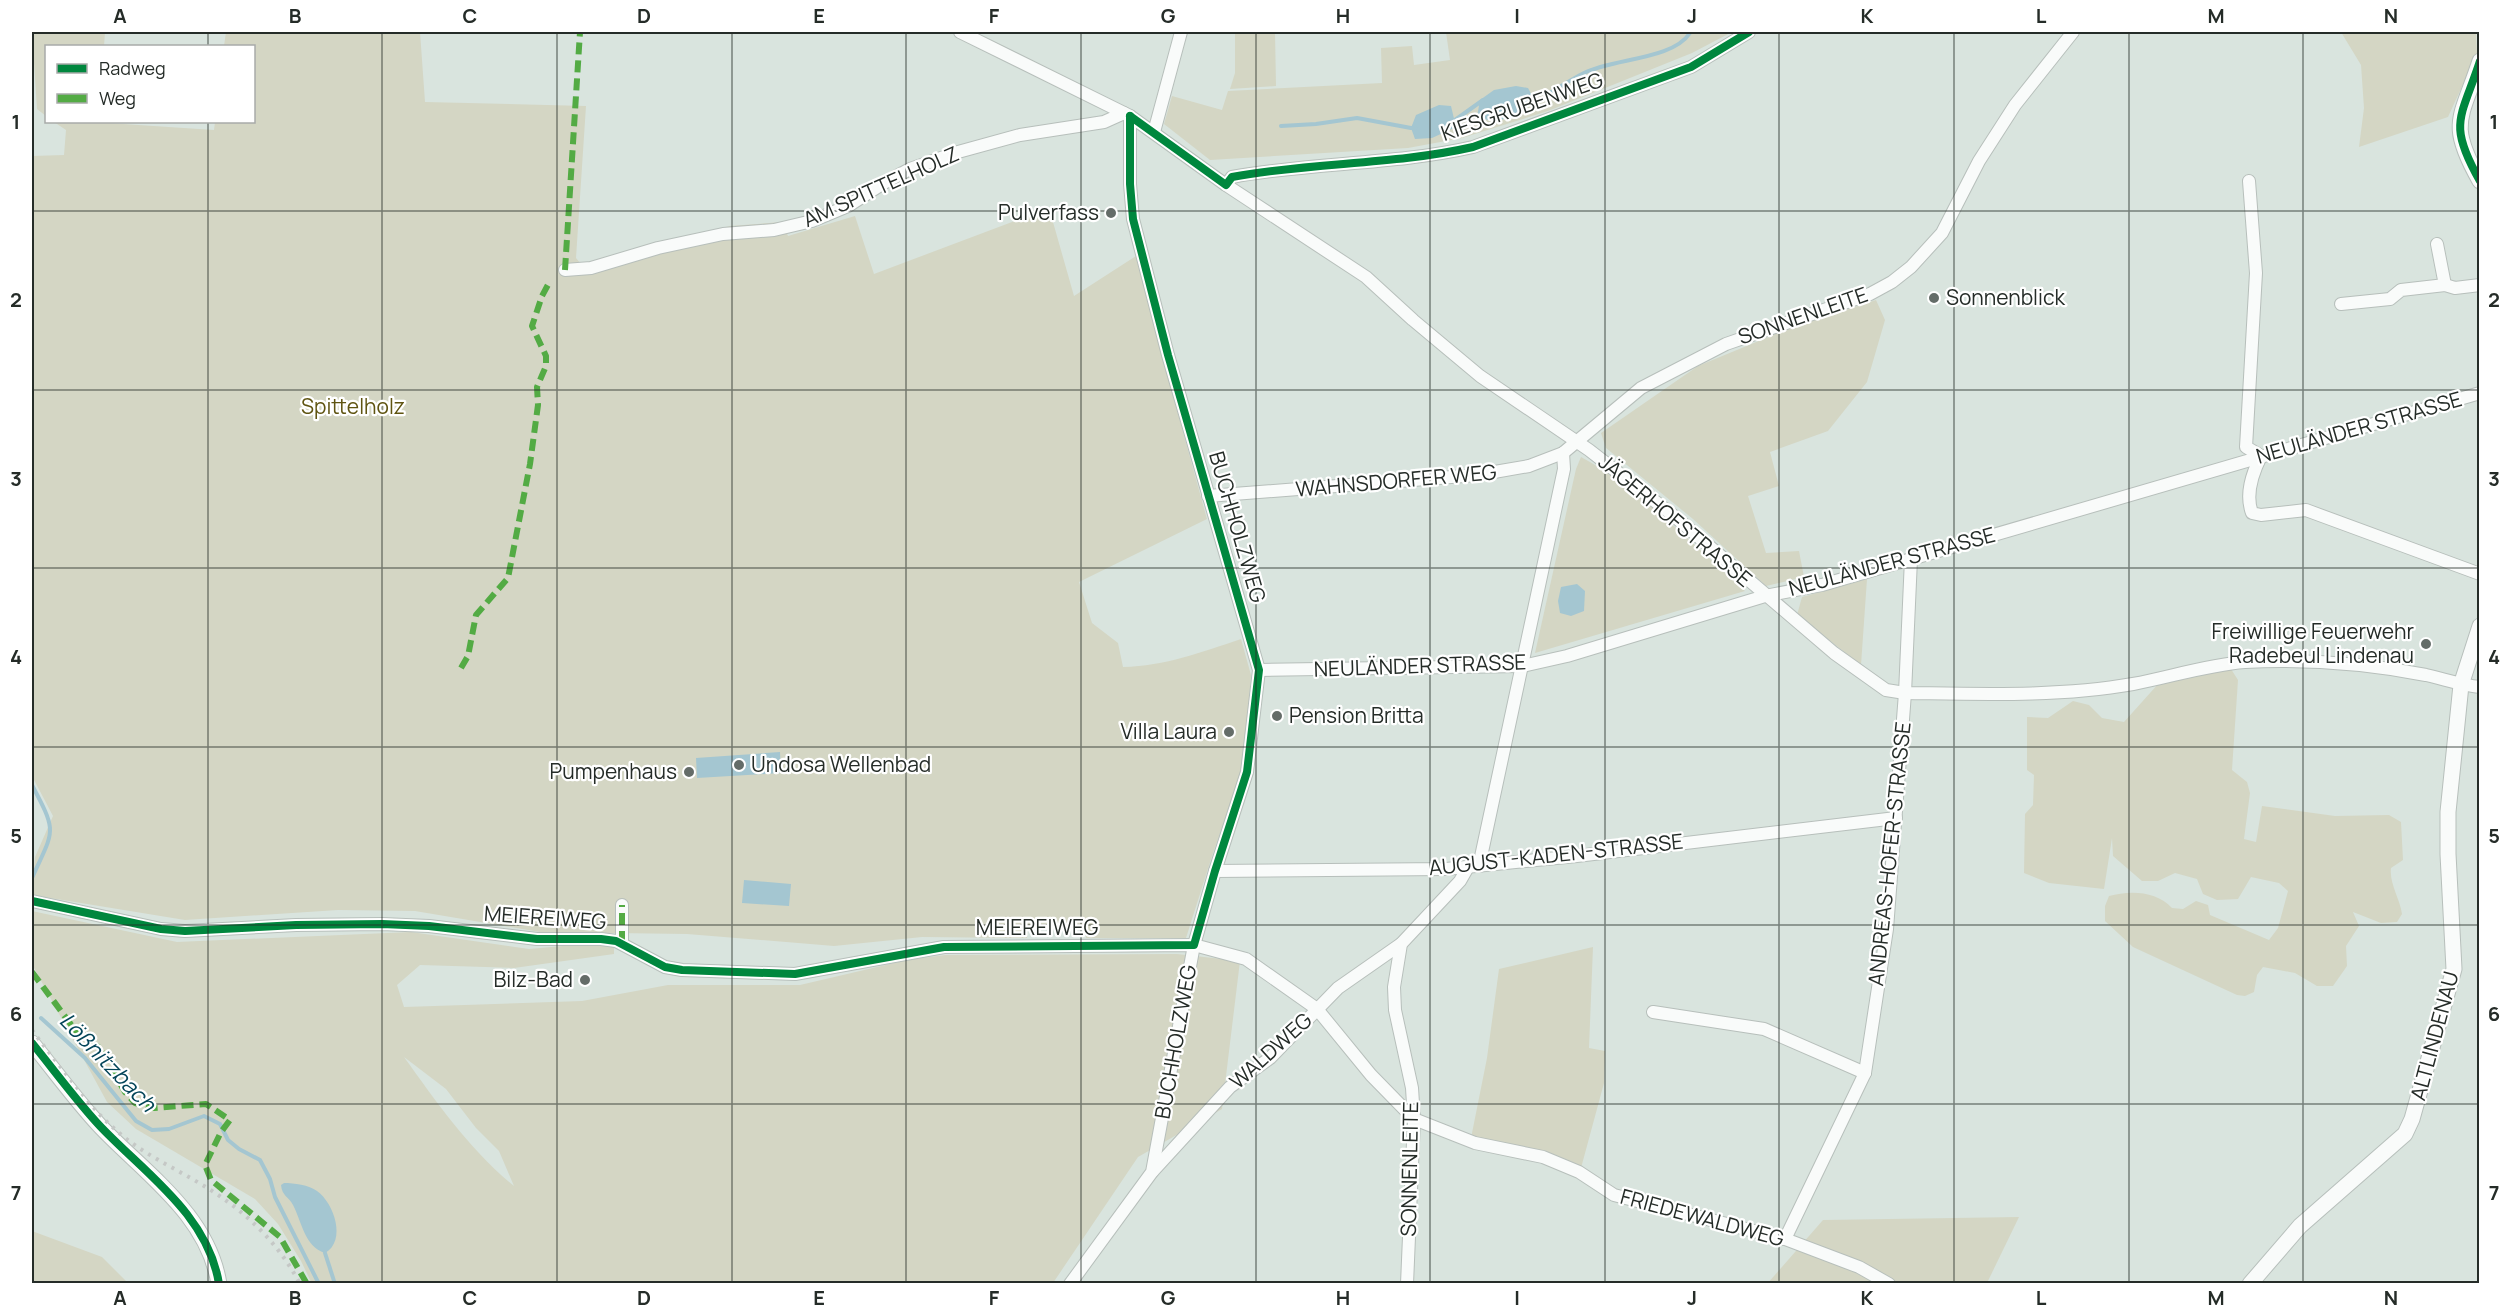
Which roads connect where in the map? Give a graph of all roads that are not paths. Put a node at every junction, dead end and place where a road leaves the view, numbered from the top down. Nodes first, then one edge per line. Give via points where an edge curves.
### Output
1 (960, 32) edge
2 (1181, 32) edge
3 (1749, 32) edge
4 (2073, 32) edge
5 (2480, 61) edge
6 (1127, 114) junction
7 (1154, 132) junction
8 (2249, 181) dead end
9 (2480, 181) edge
10 (1226, 185) junction
11 (2437, 244) dead end
12 (566, 270) dead end
13 (2445, 285) junction
14 (2480, 285) edge
15 (2341, 304) dead end
16 (2480, 393) edge
17 (1575, 442) junction
18 (1563, 453) junction
19 (2261, 456) junction
20 (1209, 496) junction
21 (1911, 559) junction
22 (2480, 574) edge
23 (1765, 596) junction
24 (2480, 626) edge
25 (1522, 666) junction
26 (1259, 670) junction
27 (2461, 685) junction
28 (2480, 687) edge
29 (1905, 693) junction
30 (1896, 818) junction
31 (1473, 866) junction
32 (1215, 871) junction
33 (32, 902) edge
34 (622, 905) dead end
35 (622, 943) junction
36 (1401, 944) junction
37 (1194, 945) junction
38 (1317, 1009) junction
39 (1653, 1012) dead end
40 (32, 1043) edge
41 (1865, 1073) junction
42 (1414, 1119) junction
43 (1152, 1172) junction
44 (1785, 1239) junction
45 (219, 1284) edge
46 (1070, 1284) edge
47 (1407, 1284) edge
48 (1889, 1284) edge
49 (2250, 1284) edge

1 - 6 street, JÄGERHOFSTRASSE
2 - 7 street
3 - 10 street, KIESGRUBENWEG via 1691,68 1473,147 1438,155 1281,168 1232,177
4 - 17 street, SONNENLEITE via 2015,105 1979,161 1942,233 1911,267 1870,294 1749,334 1667,374 1641,388
5 - 9 street via 2458,127 2461,143
6 - 7 street, JÄGERHOFSTRASSE
6 - 12 street, AM SPITTELHOLZ via 958,152 910,170 849,206 812,221 774,230 723,234 591,268
6 - 20 street, BUCHHOLZWEG via 1133,219
7 - 10 street, JÄGERHOFSTRASSE
8 - 19 street via 2256,273 2246,447
10 - 17 street, JÄGERHOFSTRASSE via 1366,278 1480,376
11 - 13 street
13 - 14 street
13 - 15 street via 2401,290 2390,299
16 - 19 street, NEULÄNDER STRASSE
17 - 18 street, WAHNSDORFER WEG
17 - 23 street, JÄGERHOFSTRASSE via 1674,516
18 - 20 street, WAHNSDORFER WEG via 1529,466 1477,476
18 - 25 street via 1564,469
19 - 21 street, NEULÄNDER STRASSE
19 - 22 street via 2251,477 2252,513 2307,510
20 - 26 street, BUCHHOLZWEG
21 - 23 street, NEULÄNDER STRASSE via 1822,585
21 - 29 street, ANDREAS-HOFER-STRASSE
23 - 25 street, NEULÄNDER STRASSE
23 - 29 street, JÄGERHOFSTRASSE via 1886,690
24 - 27 street, ALTLINDENAU
25 - 26 street, NEULÄNDER STRASSE
25 - 31 street
26 - 32 street, BUCHHOLZWEG via 1247,772
27 - 28 street, JÄGERHOFSTRASSE
27 - 29 street, JÄGERHOFSTRASSE via 2428,676 2322,662 2246,662 2205,666 2132,684 2045,692
27 - 49 street, ALTLINDENAU via 2447,835 2454,969 2412,1119 2399,1141 2300,1226
29 - 30 street, ANDREAS-HOFER-STRASSE
30 - 31 street, AUGUST-KADEN-STRASSE
30 - 41 street, ANDREAS-HOFER-STRASSE via 1887,929
31 - 32 street, AUGUST-KADEN-STRASSE
31 - 36 street
32 - 37 street, BUCHHOLZWEG
33 - 35 street, MEIEREIWEG via 185,932 382,924
34 - 35 street
35 - 37 street, MEIEREIWEG via 665,967 795,974 944,946
36 - 38 street, WALDWEG via 1338,988
36 - 42 street, SONNENLEITE via 1394,987 1395,1010 1412,1088
37 - 38 street, FRIEDEWALDWEG via 1246,958
37 - 43 street, BUCHHOLZWEG
38 - 42 street, FRIEDEWALDWEG via 1371,1075
38 - 43 street, WALDWEG via 1270,1058 1230,1087
39 - 41 street via 1764,1029
40 - 45 street via 100,1126 156,1177 175,1200 200,1234
41 - 44 street, ANDREAS-HOFER-STRASSE
42 - 44 street, FRIEDEWALDWEG via 1474,1143 1543,1157 1579,1172 1614,1195
42 - 47 street, SONNENLEITE
43 - 46 street, BUCHHOLZWEG
44 - 48 street, FRIEDEWALDWEG via 1859,1267

